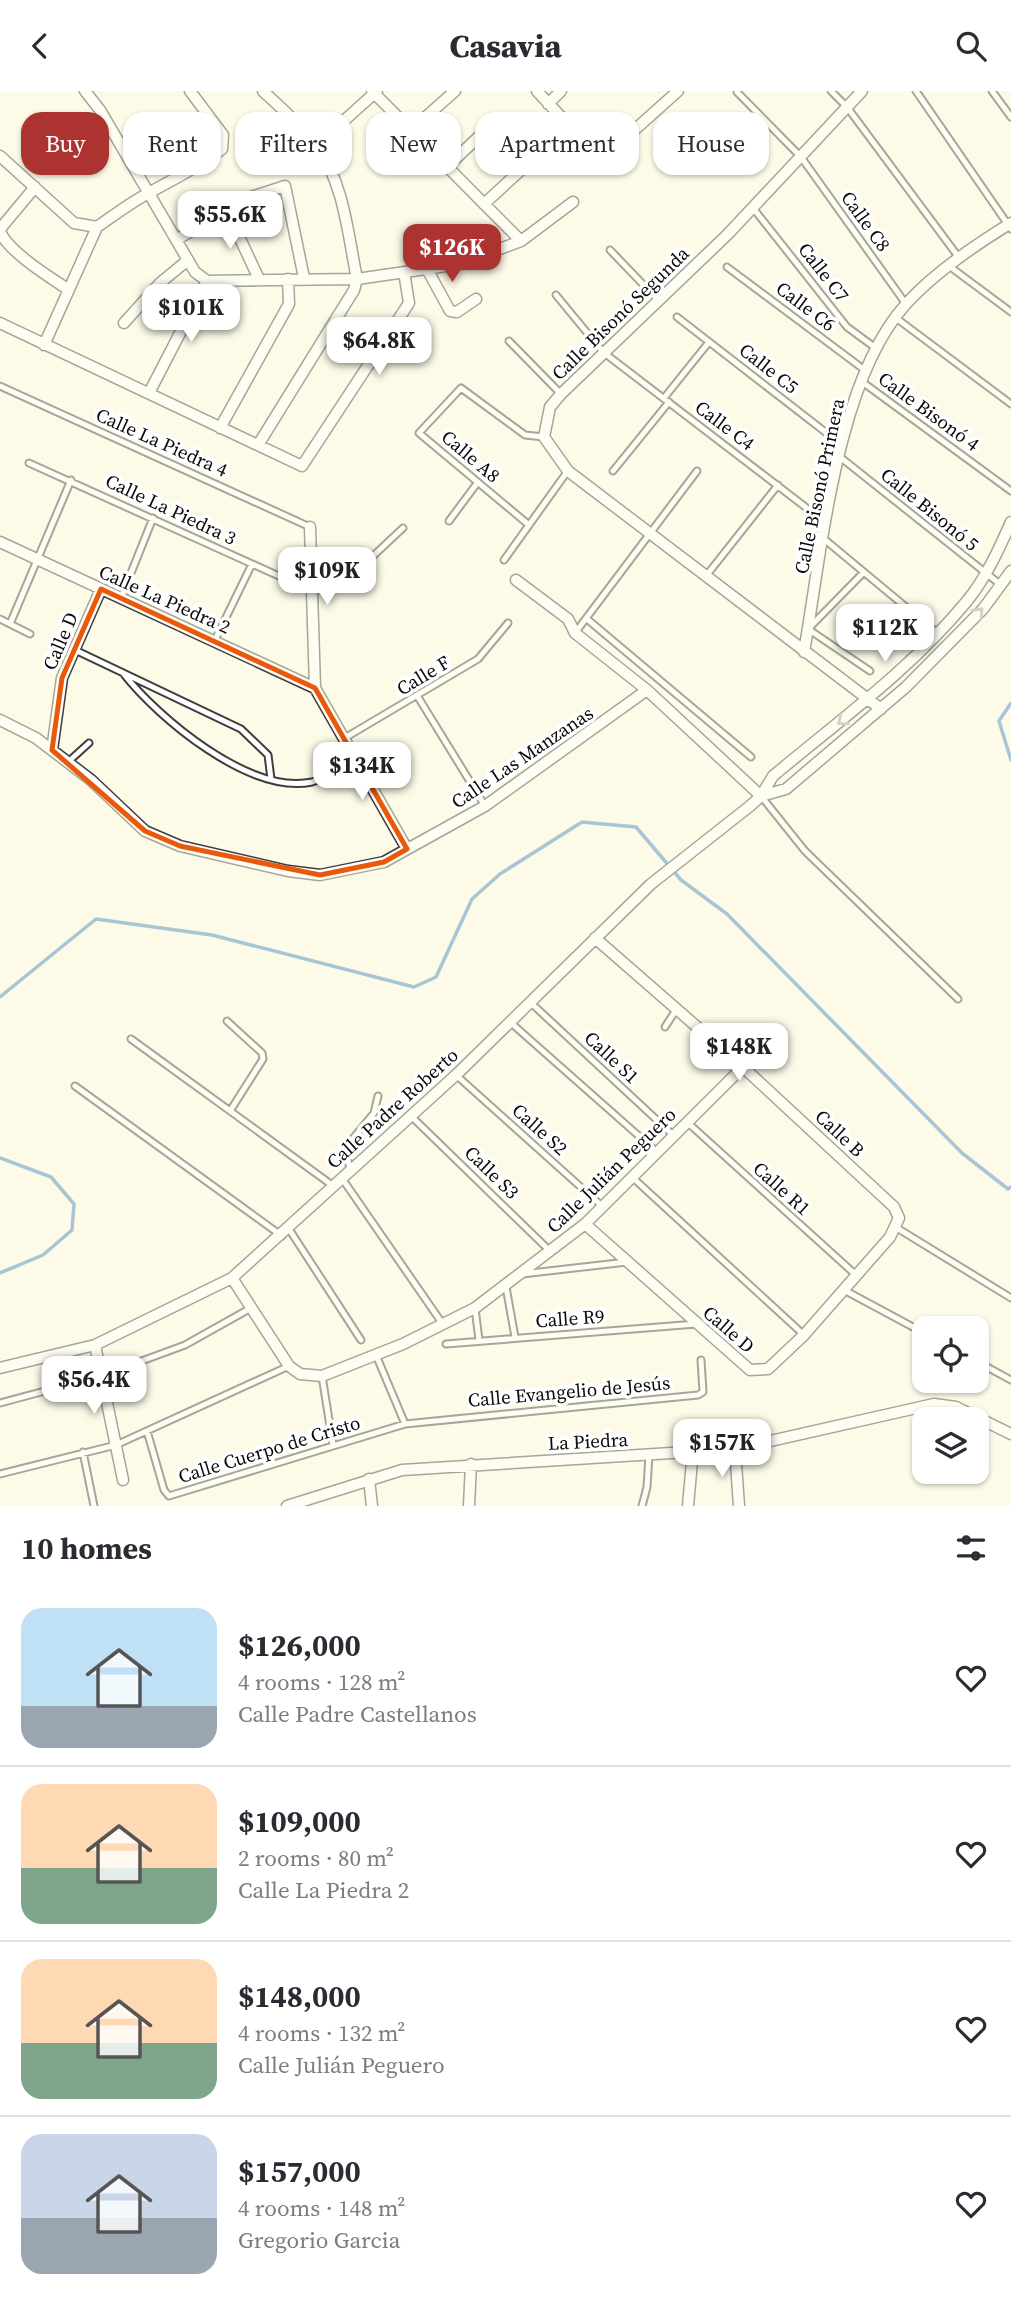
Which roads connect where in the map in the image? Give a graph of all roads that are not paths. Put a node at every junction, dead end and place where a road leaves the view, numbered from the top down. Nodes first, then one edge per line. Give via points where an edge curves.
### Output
1 (85, 91) edge
2 (190, 91) edge
3 (263, 91) edge
4 (455, 91) edge
5 (537, 91) edge
6 (561, 91) edge
7 (678, 91) edge
8 (831, 91) edge
9 (862, 91) edge
10 (916, 91) edge
11 (992, 91) edge
12 (375, 92) edge
13 (737, 92) edge
14 (548, 104) junction
15 (847, 107) junction
16 (284, 112) edge
17 (394, 112) edge
18 (431, 112) edge
19 (352, 113) edge
20 (1011, 117) edge
21 (475, 141) edge
22 (461, 154) edge
23 (0, 156) edge
24 (801, 157) junction
25 (331, 175) edge
26 (455, 175) edge
27 (516, 175) edge
28 (34, 187) junction
29 (147, 193) junction
30 (573, 202) dead end
31 (484, 204) junction
32 (753, 208) junction
33 (227, 211) junction
34 (1010, 226) edge
35 (97, 227) junction
36 (0, 230) edge
37 (176, 240) junction
38 (521, 241) junction
39 (610, 250) dead end
40 (960, 259) junction
41 (188, 260) junction
42 (949, 266) junction
43 (727, 267) dead end
44 (427, 269) junction
45 (404, 272) junction
46 (304, 278) junction
47 (259, 279) junction
48 (288, 279) junction
49 (357, 279) junction
50 (206, 281) junction
51 (69, 290) junction
52 (556, 295) dead end
53 (476, 299) dead end
54 (658, 300) junction
55 (906, 304) junction
56 (1011, 312) edge
57 (677, 317) dead end
58 (896, 318) junction
59 (0, 323) edge
60 (124, 323) dead end
61 (509, 341) dead end
62 (709, 342) junction
63 (44, 345) junction
64 (877, 349) junction
65 (603, 352) junction
66 (864, 376) junction
67 (0, 386) edge
68 (149, 393) junction
69 (561, 394) junction
70 (666, 400) junction
71 (1011, 404) edge
72 (220, 428) junction
73 (544, 437) junction
74 (258, 445) junction
75 (842, 445) junction
76 (840, 457) junction
77 (29, 463) dead end
78 (568, 471) junction
79 (613, 471) dead end
80 (697, 471) dead end
81 (71, 480) junction
82 (478, 482) junction
83 (778, 485) junction
84 (1011, 491) edge
85 (153, 518) junction
86 (449, 521) dead end
87 (1011, 522) edge
88 (827, 523) junction
89 (529, 525) junction
90 (310, 527) joint
91 (403, 528) dead end
92 (649, 533) junction
93 (824, 539) junction
94 (0, 542) edge
95 (36, 559) junction
96 (504, 560) dead end
97 (252, 564) junction
98 (1011, 571) edge
99 (864, 572) junction
100 (985, 574) junction
101 (706, 576) junction
102 (516, 580) dead end
103 (1001, 585) junction
104 (101, 589) junction
105 (312, 591) junction
106 (121, 598) junction
107 (0, 619) edge
108 (587, 619) junction
109 (508, 623) dead end
110 (10, 624) junction
111 (808, 629) junction
112 (936, 632) junction
113 (575, 633) junction
114 (30, 634) dead end
115 (215, 640) junction
116 (75, 650) junction
117 (804, 652) junction
118 (870, 671) dead end
119 (123, 673) junction
120 (314, 688) junction
121 (647, 690) junction
122 (418, 697) junction
123 (868, 701) junction
124 (881, 709) junction
125 (0, 720) edge
126 (343, 739) junction
127 (89, 743) dead end
128 (52, 750) junction
129 (751, 757) dead end
130 (354, 758) junction
131 (68, 762) junction
132 (271, 779) junction
133 (761, 796) junction
134 (485, 806) junction
135 (407, 849) junction
136 (595, 938) junction
137 (958, 999) dead end
138 (530, 1002) junction
139 (676, 1010) junction
140 (227, 1021) dead end
141 (510, 1022) junction
142 (665, 1027) dead end
143 (131, 1039) dead end
144 (743, 1067) junction
145 (456, 1075) junction
146 (75, 1086) dead end
147 (378, 1096) dead end
148 (230, 1111) junction
149 (411, 1116) junction
150 (687, 1122) junction
151 (673, 1135) junction
152 (657, 1152) junction
153 (346, 1173) junction
154 (632, 1177) junction
155 (332, 1185) junction
156 (603, 1207) junction
157 (898, 1223) junction
158 (585, 1224) junction
159 (285, 1232) junction
160 (551, 1251) junction
161 (627, 1262) junction
162 (522, 1274) junction
163 (857, 1276) junction
164 (232, 1278) junction
165 (506, 1287) junction
166 (844, 1290) junction
167 (1011, 1298) edge
168 (251, 1307) junction
169 (475, 1308) junction
170 (442, 1323) junction
171 (696, 1324) junction
172 (912, 1327) edge
173 (804, 1335) junction
174 (515, 1338) junction
175 (361, 1340) dead end
176 (479, 1340) junction
177 (446, 1344) dead end
178 (95, 1345) junction
179 (376, 1355) junction
180 (701, 1360) dead end
181 (289, 1366) junction
182 (0, 1367) edge
183 (989, 1368) edge
184 (101, 1376) junction
185 (322, 1376) junction
186 (1011, 1380) edge
187 (0, 1403) edge
188 (405, 1424) junction
189 (147, 1431) junction
190 (1011, 1434) edge
191 (116, 1445) junction
192 (333, 1445) junction
193 (734, 1449) junction
194 (694, 1450) junction
195 (83, 1452) junction
196 (649, 1455) junction
197 (471, 1464) junction
198 (0, 1474) edge
199 (369, 1479) junction
200 (123, 1481) dead end
201 (94, 1506) edge
202 (287, 1506) edge
203 (372, 1506) edge
204 (469, 1506) edge
205 (642, 1506) edge
206 (688, 1506) edge
207 (739, 1506) edge

1 - 29 street
2 - 29 street via 223,135 222,149
3 - 16 street
4 - 18 street
5 - 14 street
6 - 14 street
7 - 14 street via 601,160
8 - 15 lane
9 - 15 street, Calle Bisonó Segunda
10 - 34 lane
11 - 20 lane
12 - 17 street
12 - 19 street
13 - 24 lane, Calle C8
15 - 24 street, Calle Bisonó Segunda
15 - 40 lane
21 - 22 street
23 - 28 street
24 - 32 street, Calle Bisonó Segunda
24 - 55 lane, Calle C8
25 - 49 street via 339,192
26 - 31 street
27 - 31 street
28 - 35 street via 74,223
28 - 36 street
29 - 35 street
29 - 37 street
30 - 38 street
31 - 38 street
32 - 54 street, Calle Bisonó Segunda
32 - 64 lane, Calle C7 via 847,327
33 - 37 street
33 - 46 street via 248,198 285,186
33 - 47 street
34 - 40 street, Calle Bisonó Primera
35 - 51 street
36 - 51 street via 3,239 27,260
37 - 41 street
38 - 44 street via 460,264
39 - 54 lane
40 - 42 street, Calle Bisonó Primera
41 - 50 street
41 - 60 street via 147,295
42 - 55 street, Calle Bisonó Primera
42 - 56 lane
43 - 66 lane, Calle C6
44 - 45 street
44 - 53 street via 450,311 457,313
45 - 49 street
45 - 74 street via 409,303 302,466
46 - 48 street
46 - 49 street
47 - 48 street
47 - 50 street
48 - 72 street via 289,304
49 - 74 street
50 - 68 street
51 - 63 street
52 - 65 lane, Calle C4
54 - 65 street, Calle Bisonó Segunda
55 - 58 street, Calle Bisonó Primera
57 - 62 lane, Calle C5
58 - 64 street, Calle Bisonó Primera
58 - 71 lane
59 - 63 street
61 - 69 lane
62 - 70 lane
62 - 75 lane, Calle C5
63 - 68 street
64 - 66 street, Calle Bisonó Primera
65 - 69 street, Calle Bisonó Segunda
65 - 70 lane, Calle C4
66 - 75 street, Calle Bisonó Primera
66 - 84 lane, Calle Bisonó 4
67 - 90 lane, Calle La Piedra 4
68 - 72 street
69 - 73 street, Calle Bisonó Segunda via 551,407
70 - 79 lane
70 - 83 lane, Calle C4
72 - 74 street
73 - 78 street
73 - 82 lane, Calle A8 via 524,435 461,388 419,433
75 - 76 street, Calle Bisonó Primera
76 - 88 street, Calle Bisonó Primera
76 - 100 lane, Calle Bisonó 5
77 - 81 lane, Calle La Piedra 3
78 - 89 lane
78 - 92 street
80 - 92 lane
81 - 85 lane, Calle La Piedra 3
81 - 95 lane
82 - 86 lane
82 - 89 lane, Calle A8
83 - 88 lane, Calle C4
83 - 101 lane
85 - 97 lane, Calle La Piedra 3
85 - 106 lane
87 - 100 street
88 - 93 street, Calle Bisonó Primera
89 - 96 lane
90 - 105 street
91 - 105 lane via 372,558
92 - 101 street
92 - 108 lane
93 - 99 lane
93 - 111 street, Calle Bisonó Primera
94 - 95 street, Calle La Piedra 2
95 - 104 street, Calle La Piedra 2
95 - 110 lane
97 - 105 lane, Calle La Piedra 3
97 - 115 lane
98 - 103 street
99 - 111 lane
99 - 112 lane
100 - 103 lane, Calle Bisonó 5
100 - 112 street via 967,601
101 - 117 street
102 - 113 street via 568,619
124 -> 103 street via 983,609
104 - 106 street, Calle La Piedra 2
104 - 116 street, Calle D
105 - 120 street
106 - 115 street, Calle La Piedra 2
107 - 110 lane
108 - 113 lane
108 - 129 lane
109 - 122 lane, Calle F via 478,659
110 - 114 lane
111 - 117 street, Calle Bisonó Primera
111 - 118 lane
112 - 123 street
113 - 121 street
115 - 120 street, Calle La Piedra 2
116 - 119 lane
116 - 128 street, Calle D via 62,678
117 - 123 street
119 - 132 lane via 144,700 187,736
119 - 132 lane via 241,729 268,755
120 - 126 street
121 - 133 street
121 - 134 street, Calle Las Manzanas
122 - 126 lane, Calle F
122 - 134 lane
123 - 124 street
123 -> 133 street via 773,776
124 - 133 street via 786,789
125 - 128 street, Calle Las Manzanas
126 - 130 street
127 - 131 lane
128 - 131 street, Calle Las Manzanas
130 - 132 lane via 313,782
130 - 135 street
131 - 135 street, Calle Las Manzanas via 145,831 180,846 320,875 384,862
133 - 136 street, Calle Padre Roberto via 651,884
133 - 137 lane via 805,851
134 - 135 street, Calle Las Manzanas
136 - 138 street, Calle Padre Roberto
136 - 139 street, Calle B
138 - 141 street, Calle Padre Roberto
138 - 151 lane, Calle S1
139 - 142 lane
139 - 144 street, Calle B
140 - 148 lane via 262,1053
141 - 145 street, Calle Padre Roberto
141 - 152 lane
143 - 148 lane
144 - 150 street, Calle Julián Peguero
144 - 157 street, Calle B via 894,1207
145 - 149 street, Calle Padre Roberto
145 - 156 lane, Calle S2
146 - 159 lane
147 - 153 lane via 374,1113 345,1148
148 - 155 lane
149 - 153 street, Calle Padre Roberto
149 - 160 lane, Calle S3
150 - 151 street, Calle Julián Peguero
150 - 163 lane, Calle R1
151 - 152 street, Calle Julián Peguero
152 - 154 street, Calle Julián Peguero
153 - 155 street, Calle Padre Roberto
153 - 170 lane
154 - 156 street, Calle Julián Peguero
154 - 173 lane
155 - 159 street, Calle Padre Roberto
156 - 158 street, Calle Julián Peguero
157 - 163 street, Calle D
157 - 167 lane
158 - 160 street, Calle Julián Peguero
158 - 161 street, Calle D
159 - 164 street, Calle Padre Roberto
159 - 175 lane
160 - 162 street, Calle Julián Peguero
161 - 162 lane
161 - 171 street, Calle D
162 - 165 street, Calle Julián Peguero
163 - 166 street, Calle D
164 - 168 street
164 - 178 street, Calle Padre Roberto
165 - 169 street, Calle Julián Peguero
165 - 174 lane
166 - 172 lane
166 - 173 street, Calle D
168 - 181 street
168 - 184 lane via 185,1345
169 - 170 street, Calle Julián Peguero
169 - 176 lane
170 - 179 street, Calle Julián Peguero
171 - 173 street, Calle D via 750,1370 768,1369
171 - 174 lane, Calle R9
174 - 176 lane, Calle R9
176 - 177 lane, Calle R9
178 - 182 street, Calle Padre Roberto
178 - 184 street
179 - 185 street, Calle Julián Peguero
179 - 188 lane
180 - 188 lane, Calle Evangelio de Jesús via 702,1392 698,1395
181 - 185 street via 300,1374
181 - 189 lane
183 - 186 lane
184 - 187 lane
184 - 191 street
185 - 192 lane
188 - 192 lane, Calle Cuerpo de Cristo
189 - 191 lane
189 - 192 lane, Calle Cuerpo de Cristo via 169,1496
190 - 193 street, La Piedra via 956,1407 934,1404
191 - 195 lane
191 - 200 street
193 - 194 street, La Piedra
193 - 207 street
194 - 196 street, La Piedra
194 - 206 street
195 - 198 lane
195 - 201 lane
196 - 197 street, La Piedra
196 - 205 lane
197 - 199 street, La Piedra via 402,1470
197 - 204 street
199 - 202 street, La Piedra
199 - 203 street

